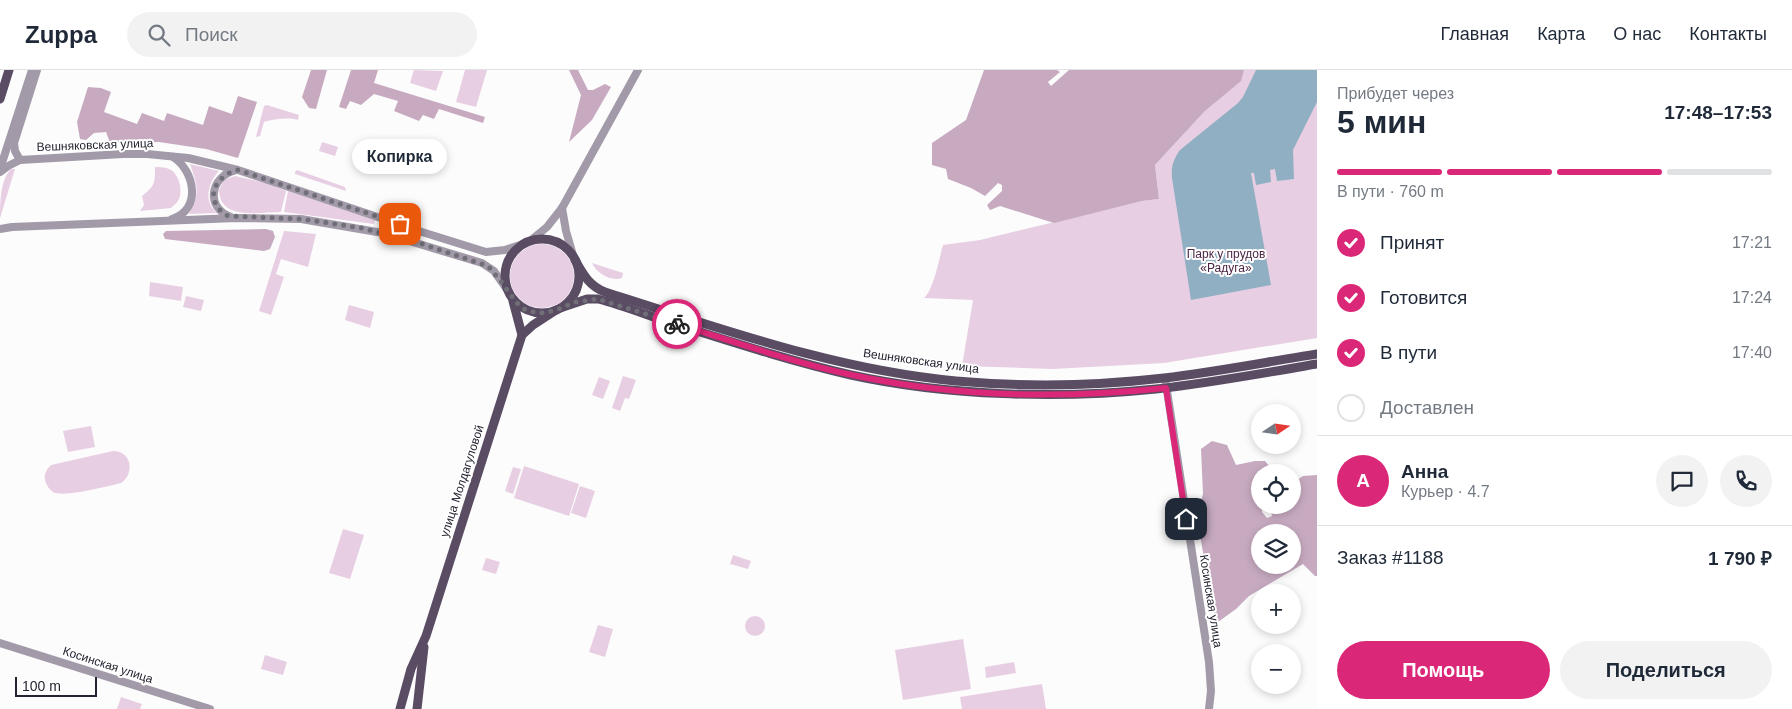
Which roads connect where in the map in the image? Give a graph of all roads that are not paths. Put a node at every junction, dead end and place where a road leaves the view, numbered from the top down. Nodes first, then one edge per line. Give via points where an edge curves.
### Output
1 (9, 70) edge
2 (32, 70) edge
3 (37, 70) edge
4 (638, 70) edge
5 (0, 98) edge
6 (170, 156) junction
7 (20, 160) junction
8 (238, 170) junction
9 (0, 171) edge
10 (562, 208) junction
11 (236, 218) junction
12 (0, 221) edge
13 (157, 221) junction
14 (12, 227) junction
15 (0, 229) edge
16 (527, 242) junction
17 (574, 257) junction
18 (510, 295) junction
19 (559, 309) junction
20 (522, 335) junction
21 (768, 348) junction
22 (1317, 354) edge
23 (814, 356) junction
24 (1317, 364) edge
25 (811, 365) junction
26 (1165, 378) junction
27 (1130, 381) junction
28 (1166, 388) junction
29 (1131, 391) junction
30 (426, 636) junction
31 (0, 642) edge
32 (409, 678) junction
33 (420, 680) junction
34 (210, 709) edge
35 (400, 709) edge
36 (417, 709) edge
37 (1209, 709) edge

1 - 5 main road
2 - 9 street
3 - 7 street, Вешняковская улица via 14,143
4 - 10 street
6 - 7 street, Вешняковская улица via 122,154
6 - 8 street, Вешняковская улица
6 - 13 street, Вешняковская улица via 180,162 189,175 192,184 190,201 182,215
7 - 9 street, Вешняковская улица
8 - 11 street via 224,175 214,190 214,199 222,212
8 - 16 street, Вешняковская улица via 486,252 505,250
10 - 16 street via 547,227
10 - 17 street
11 - 13 street, Вешняковская улица
11 - 18 street, Вешняковская улица via 301,219 384,232 482,263 494,271
12 - 14 street, Вешняковская улица
13 - 14 street, Вешняковская улица
14 - 15 street, Вешняковская улица
16 - 17 main road via 551,240 561,244
16 - 18 main road via 514,251 506,268 505,280
17 - 19 main road via 578,279 576,290
17 - 21 main road, Вешняковская улица via 589,282 600,290
18 - 19 main road via 524,309 534,312
18 - 20 main road
19 - 20 main road
19 - 21 main road, Вешняковская улица via 587,299 598,299
20 - 30 main road, улица Молдагуловой
21 - 23 main road, Вешняковская улица
21 - 25 main road, Вешняковская улица
22 - 26 main road, Вешняковская улица
23 - 25 street via 808,359
23 - 27 main road, Вешняковская улица via 956,381 1067,384
24 - 28 main road, Вешняковская улица
25 - 29 main road, Вешняковская улица via 854,376 957,391 1067,394
26 - 27 main road, Вешняковская улица
26 - 28 street, Косинская улица
27 - 29 street via 1136,386
28 - 29 main road, Вешняковская улица
28 - 37 street, Косинская улица via 1209,662
30 - 32 main road, улица Молдагуловой
30 - 33 main road, улица Молдагуловой
31 - 34 street, Косинская улица
32 - 33 street via 415,676
32 - 35 main road, улица Молдагуловой
33 - 36 main road, улица Молдагуловой

